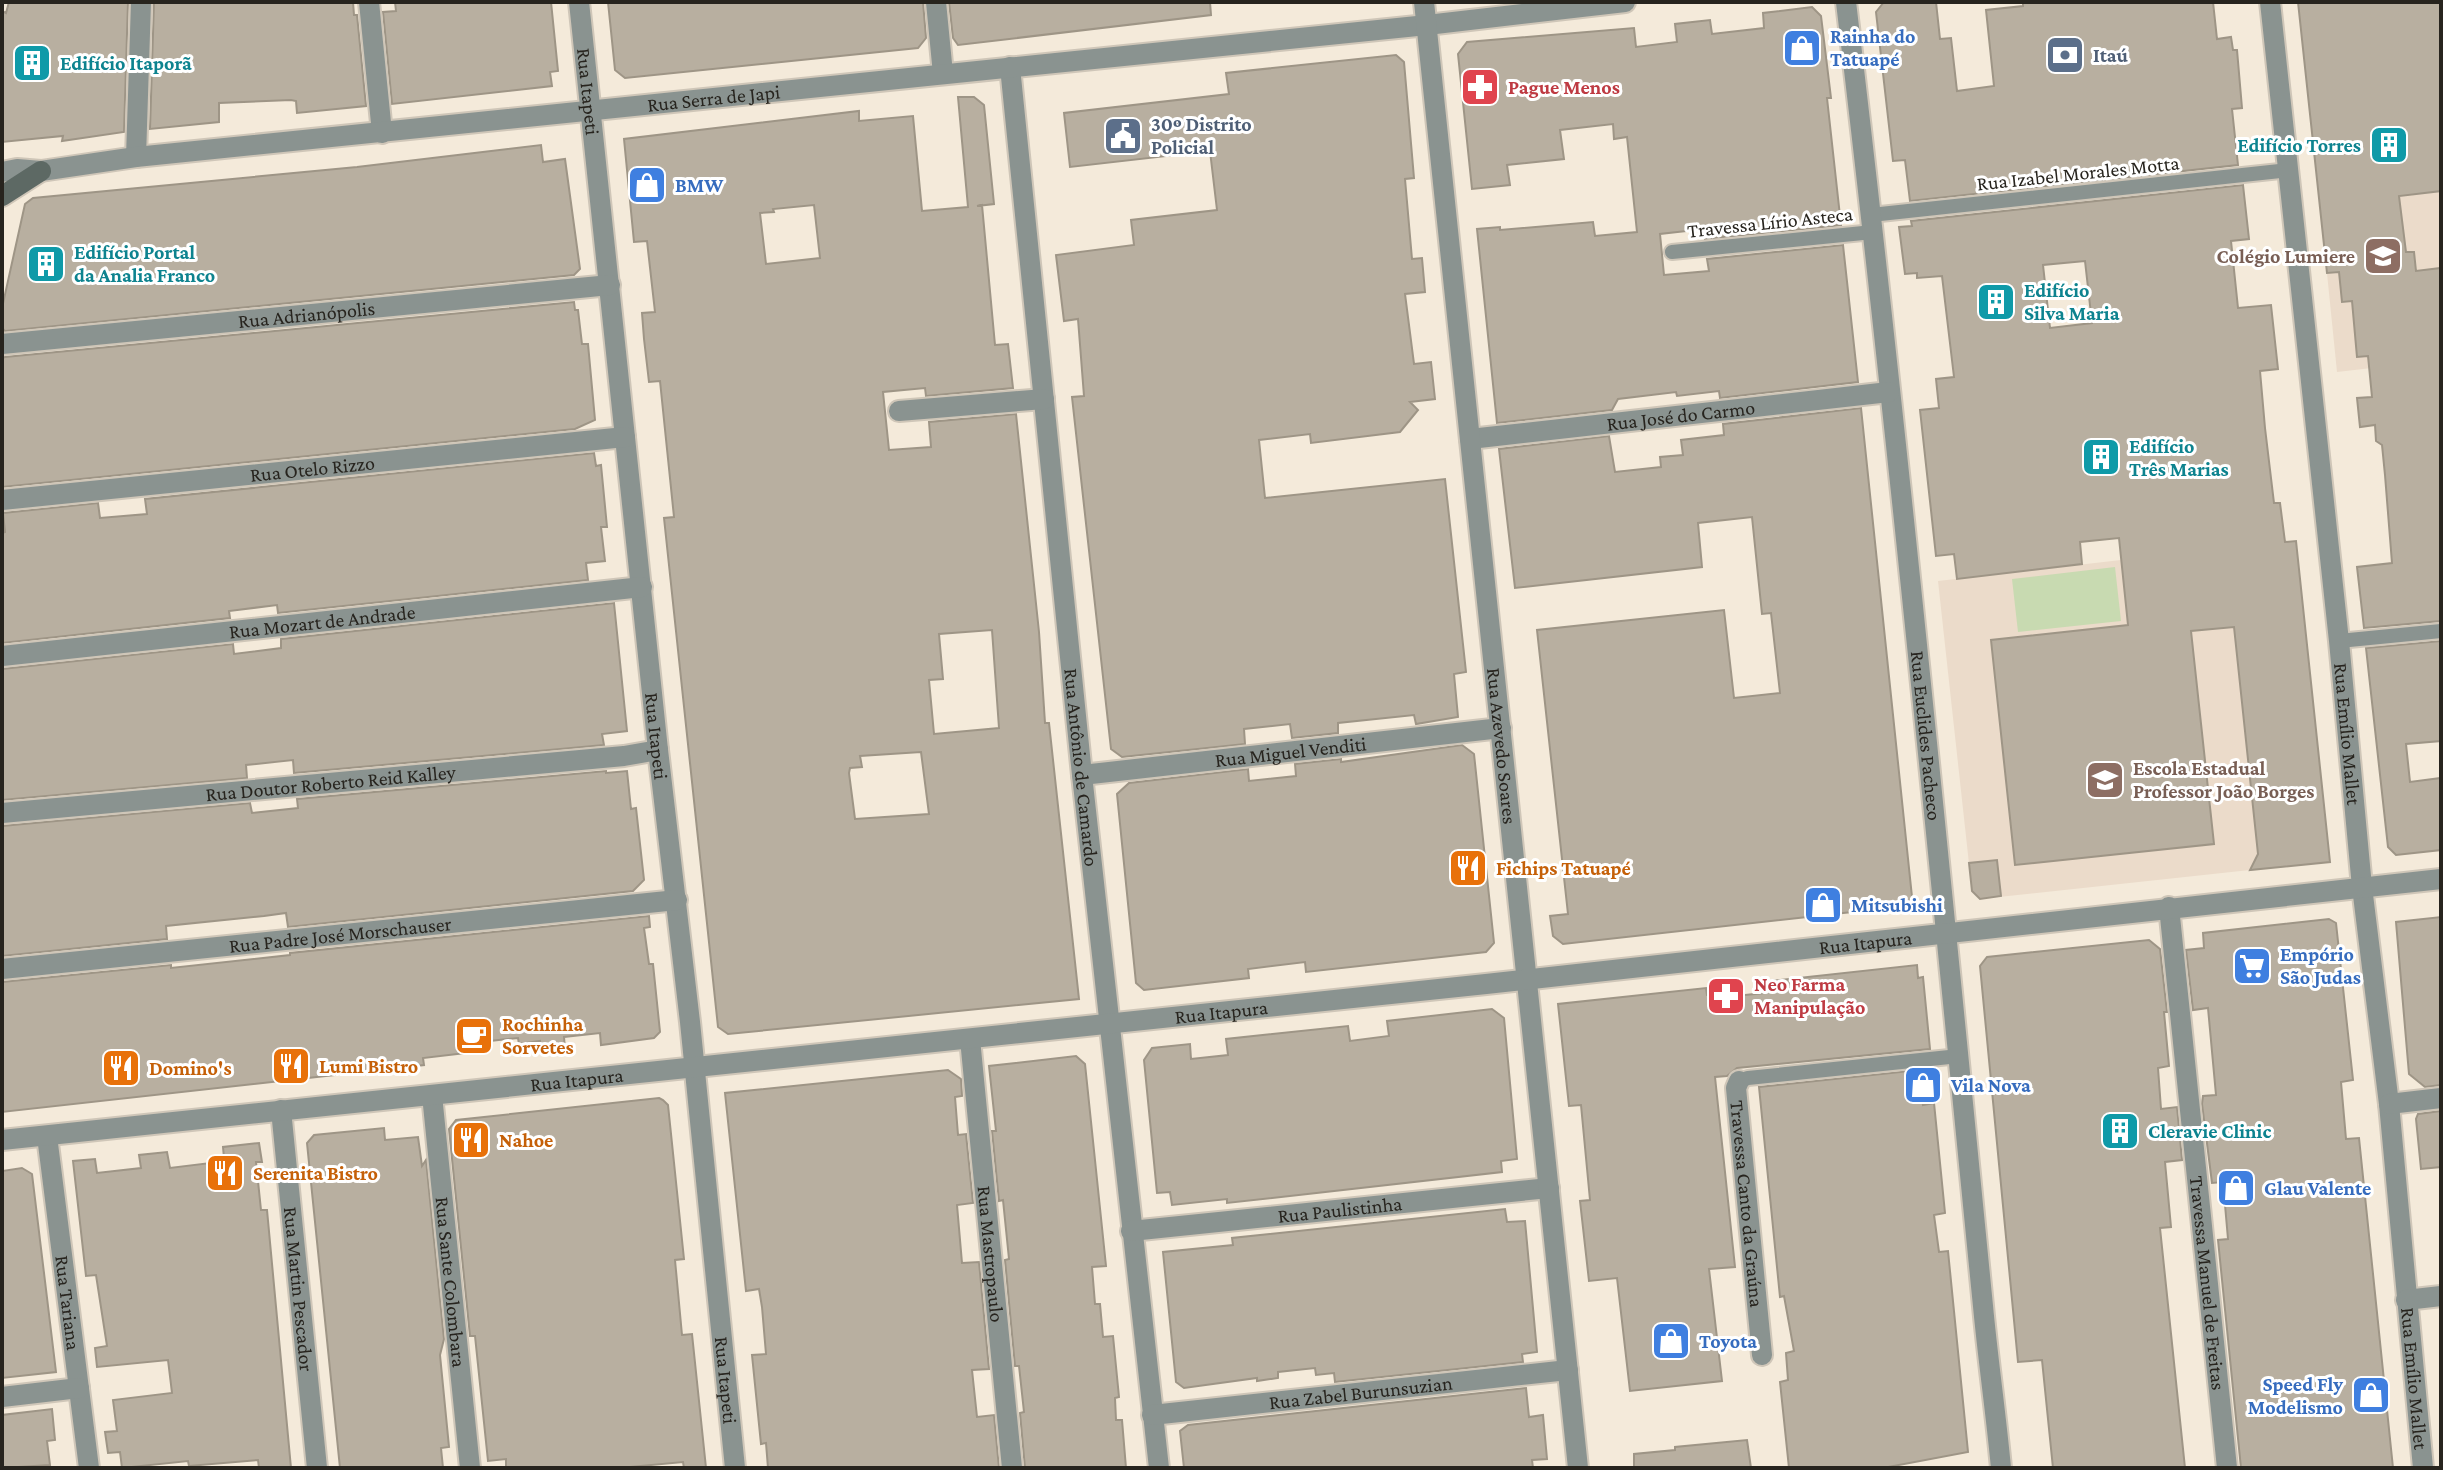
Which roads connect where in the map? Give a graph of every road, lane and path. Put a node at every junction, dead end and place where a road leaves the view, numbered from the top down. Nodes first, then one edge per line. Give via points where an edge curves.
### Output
1 (141, 2) edge
2 (369, 2) edge
3 (579, 2) edge
4 (936, 2) edge
5 (1424, 2) edge
6 (1625, 2) edge
7 (1846, 2) edge
8 (2270, 2) edge
9 (1427, 25) junction
10 (1010, 67) junction
11 (943, 74) junction
12 (592, 111) junction
13 (382, 133) junction
14 (136, 157) junction
15 (2289, 170) junction
16 (41, 171) junction
17 (2, 172) edge
18 (2, 196) edge
19 (1872, 224) junction
20 (1672, 252) dead end
21 (610, 285) junction
22 (2, 344) edge
23 (1889, 392) junction
24 (1044, 399) junction
25 (899, 411) dead end
26 (625, 437) junction
27 (1470, 439) junction
28 (2, 500) edge
29 (642, 587) junction
30 (2441, 631) edge
31 (2339, 641) junction
32 (2, 656) edge
33 (1501, 728) junction
34 (658, 750) junction
35 (1082, 775) junction
36 (2, 813) edge
37 (2441, 879) edge
38 (2362, 887) junction
39 (677, 900) junction
40 (2169, 907) junction
41 (1947, 933) junction
42 (2, 969) edge
43 (1528, 979) junction
44 (1110, 1024) junction
45 (970, 1039) junction
46 (1959, 1056) junction
47 (695, 1067) junction
48 (1739, 1081) joint
49 (432, 1095) junction
50 (2441, 1098) edge
51 (2389, 1104) junction
52 (281, 1110) junction
53 (47, 1136) junction
54 (2, 1140) edge
55 (1549, 1188) junction
56 (1131, 1231) junction
57 (2441, 1296) edge
58 (2406, 1300) junction
59 (1762, 1355) dead end
60 (1568, 1370) junction
61 (79, 1388) junction
62 (2, 1397) edge
63 (1152, 1415) junction
64 (89, 1468) edge
65 (317, 1468) edge
66 (470, 1468) edge
67 (735, 1468) edge
68 (1012, 1468) edge
69 (1159, 1468) edge
70 (1578, 1468) edge
71 (2001, 1468) edge
72 (2227, 1468) edge
73 (2423, 1468) edge

1 - 14 street
2 - 13 street
3 - 12 street, Rua Itapeti
4 - 11 street
5 - 9 street, Rua Azevedo Soares
6 - 9 street, Rua Serra de Japi
7 - 19 street, Rua Euclides Pacheco
8 - 15 street, Rua Emílio Mallet
9 - 10 street, Rua Serra de Japi
9 - 27 street, Rua Azevedo Soares
10 - 11 street, Rua Serra de Japi
10 - 24 street, Rua Antônio de Camardo
11 - 12 street, Rua Serra de Japi
12 - 13 street, Rua Serra de Japi
12 - 21 street, Rua Itapeti
13 - 14 street, Rua Serra de Japi
14 - 16 street, Rua Serra de Japi
15 - 19 lane, Rua Izabel Morales Motta
15 - 31 street, Rua Emílio Mallet
16 - 17 street, Rua Serra de Japi
16 - 18 main road
19 - 20 lane, Travessa Lírio Asteca
19 - 23 street, Rua Euclides Pacheco
21 - 22 street, Rua Adrianópolis
21 - 26 street, Rua Itapeti
23 - 27 street, Rua José do Carmo
23 - 41 street, Rua Euclides Pacheco
24 - 25 street
24 - 35 street, Rua Antônio de Camardo
26 - 28 street, Rua Otelo Rizzo
26 - 29 street, Rua Itapeti
27 - 33 street, Rua Azevedo Soares
29 - 32 street, Rua Mozart de Andrade
29 - 34 street, Rua Itapeti
30 - 31 lane
31 - 38 street, Rua Emílio Mallet
33 - 35 street, Rua Miguel Venditi
33 - 43 street, Rua Azevedo Soares
34 - 36 street, Rua Doutor Roberto Reid Kalley
34 - 39 street, Rua Itapeti
35 - 44 street, Rua Antônio de Camardo
37 - 38 street, Rua Itapura
38 - 40 street, Rua Itapura
38 - 51 street, Rua Emílio Mallet
39 - 42 street, Rua Padre José Morschauser
39 - 47 street, Rua Itapeti
40 - 41 street, Rua Itapura
40 - 72 street, Travessa Manuel de Freitas
41 - 43 street, Rua Itapura
41 - 46 street, Rua Euclides Pacheco
43 - 44 street, Rua Itapura
43 - 55 street, Rua Azevedo Soares
44 - 45 street, Rua Itapura
44 - 56 street, Rua Antônio de Camardo
45 - 47 street, Rua Itapura
45 - 68 street, Rua Mastropaulo
46 - 48 lane, Travessa Canto da Graúna
46 - 71 street, Rua Euclides Pacheco
47 - 49 street, Rua Itapura
47 - 67 street, Rua Itapeti
48 - 59 street, Travessa Canto da Graúna
49 - 52 street, Rua Itapura
49 - 66 street, Rua Sante Colombara
50 - 51 street
51 - 58 street, Rua Emílio Mallet
52 - 53 street, Rua Itapura
52 - 65 street, Rua Martin Pescador
53 - 54 street, Rua Itapura
53 - 61 street, Rua Tariana
55 - 56 street, Rua Paulistinha
55 - 60 street, Rua Azevedo Soares
56 - 63 street, Rua Antônio de Camardo
57 - 58 street
58 - 73 street, Rua Emílio Mallet
60 - 63 street, Rua Zabel Burunsuzian
60 - 70 street, Rua Azevedo Soares
61 - 62 street
61 - 64 street, Rua Tariana
63 - 69 street, Rua Antônio de Camardo

